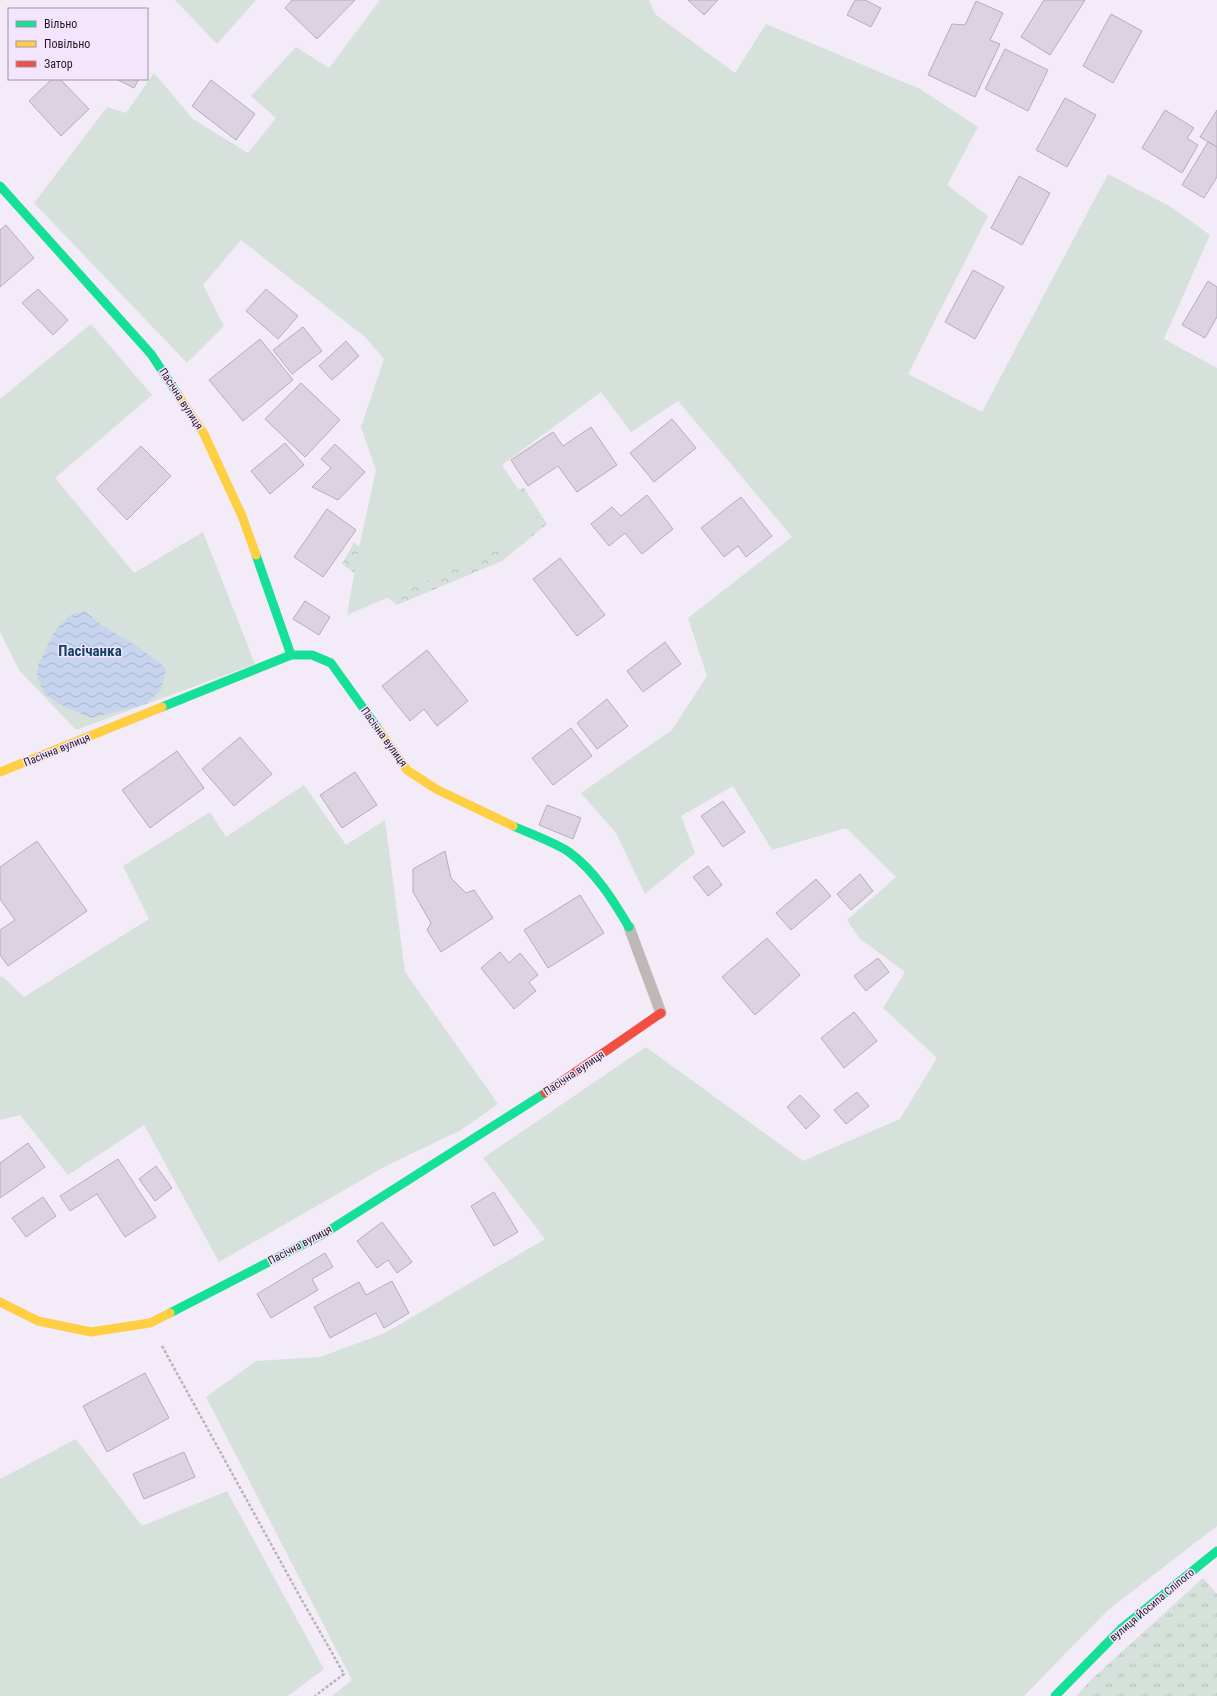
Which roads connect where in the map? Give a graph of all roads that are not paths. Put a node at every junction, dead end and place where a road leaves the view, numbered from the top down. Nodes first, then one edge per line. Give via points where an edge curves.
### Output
1 (0, 186) edge
2 (291, 655) junction
3 (0, 772) edge
4 (629, 927) joint
5 (661, 1013) joint
6 (0, 1302) edge
7 (1217, 1551) edge
8 (1054, 1696) edge

1 - 2 street, Пасічна вулиця via 152,354 204,434 242,516
2 - 3 street, Пасічна вулиця
2 - 4 street, Пасічна вулиця via 302,653 321,656 331,663 407,770 436,789 570,852 591,872 614,901
4 - 5 lane, Пасічна вулиця
5 - 6 street, Пасічна вулиця via 575,1073 325,1233 150,1323 91,1332 38,1321
7 - 8 street, вулиця Йосипа Сліпого via 1122,1628

